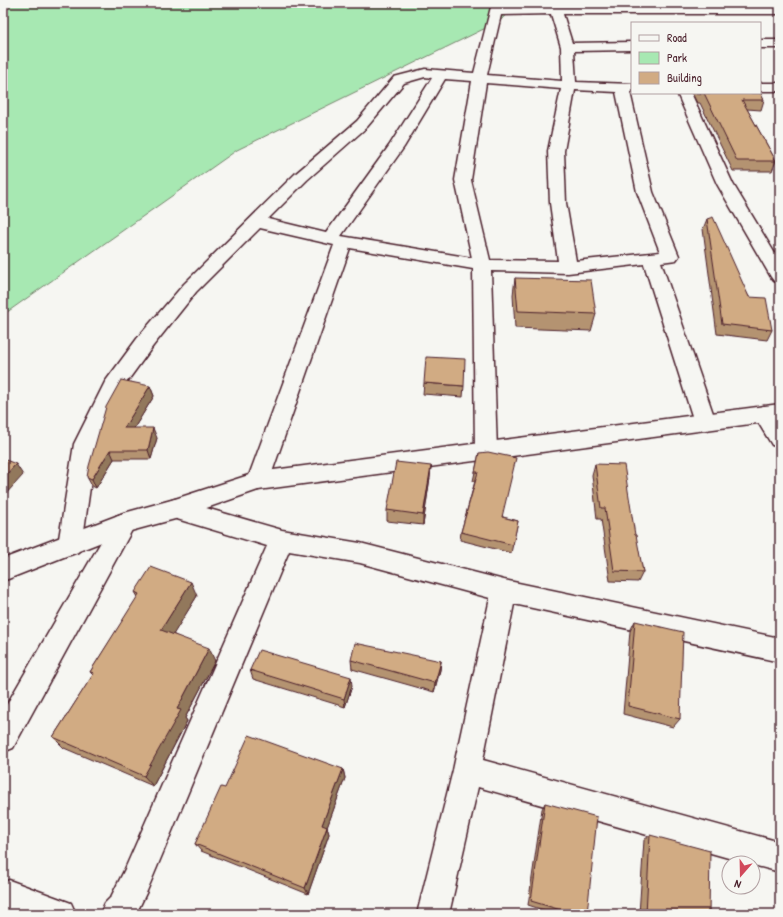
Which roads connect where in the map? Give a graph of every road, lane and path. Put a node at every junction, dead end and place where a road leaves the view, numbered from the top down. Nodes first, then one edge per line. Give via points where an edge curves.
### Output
1 (497, 7) edge
2 (780, 10) edge
3 (556, 12) junction
4 (761, 44) edge
5 (780, 44) edge
6 (631, 46) edge
7 (567, 47) junction
8 (441, 74) junction
9 (480, 77) junction
10 (569, 86) junction
11 (770, 87) edge
12 (627, 88) edge
13 (684, 94) edge
14 (780, 100) edge
15 (256, 222) junction
16 (338, 240) junction
17 (651, 258) junction
18 (482, 265) junction
19 (568, 267) junction
20 (780, 276) edge
21 (772, 413) edge
22 (705, 422) junction
23 (780, 439) edge
24 (486, 451) junction
25 (258, 481) junction
26 (175, 509) junction
27 (124, 523) junction
28 (282, 540) junction
29 (70, 545) junction
30 (4, 571) edge
31 (504, 591) junction
32 (780, 650) edge
33 (3, 738) edge
34 (467, 770) junction
35 (780, 857) edge
36 (9, 896) dead end
37 (60, 914) edge
38 (116, 914) edge
39 (433, 914) edge

1 - 3 street
1 - 9 street
2 - 3 street
3 - 7 street
4 - 5 street
6 - 7 street
7 - 10 street
8 - 9 street
8 - 15 street via 425,73 400,80 362,124 301,177
8 - 16 street
9 - 10 street
9 - 18 street via 463,180
10 - 12 street
10 - 19 street via 556,151 558,203
11 - 14 street
12 - 17 street via 645,192 670,256
13 - 20 street via 726,184
15 - 16 street
15 - 29 street via 190,288 112,387 85,444
16 - 18 street
16 - 25 street
17 - 19 street
17 - 22 street
18 - 19 street
18 - 24 street
21 - 22 street
21 - 23 street
22 - 24 street
24 - 25 street
25 - 26 street
26 - 27 street
26 - 28 street
27 - 29 street
27 - 33 street
28 - 31 street via 360,553
28 - 38 street via 139,873 122,908
29 - 30 street
31 - 32 street
31 - 34 street
34 - 35 street
34 - 39 street
36 - 37 street

